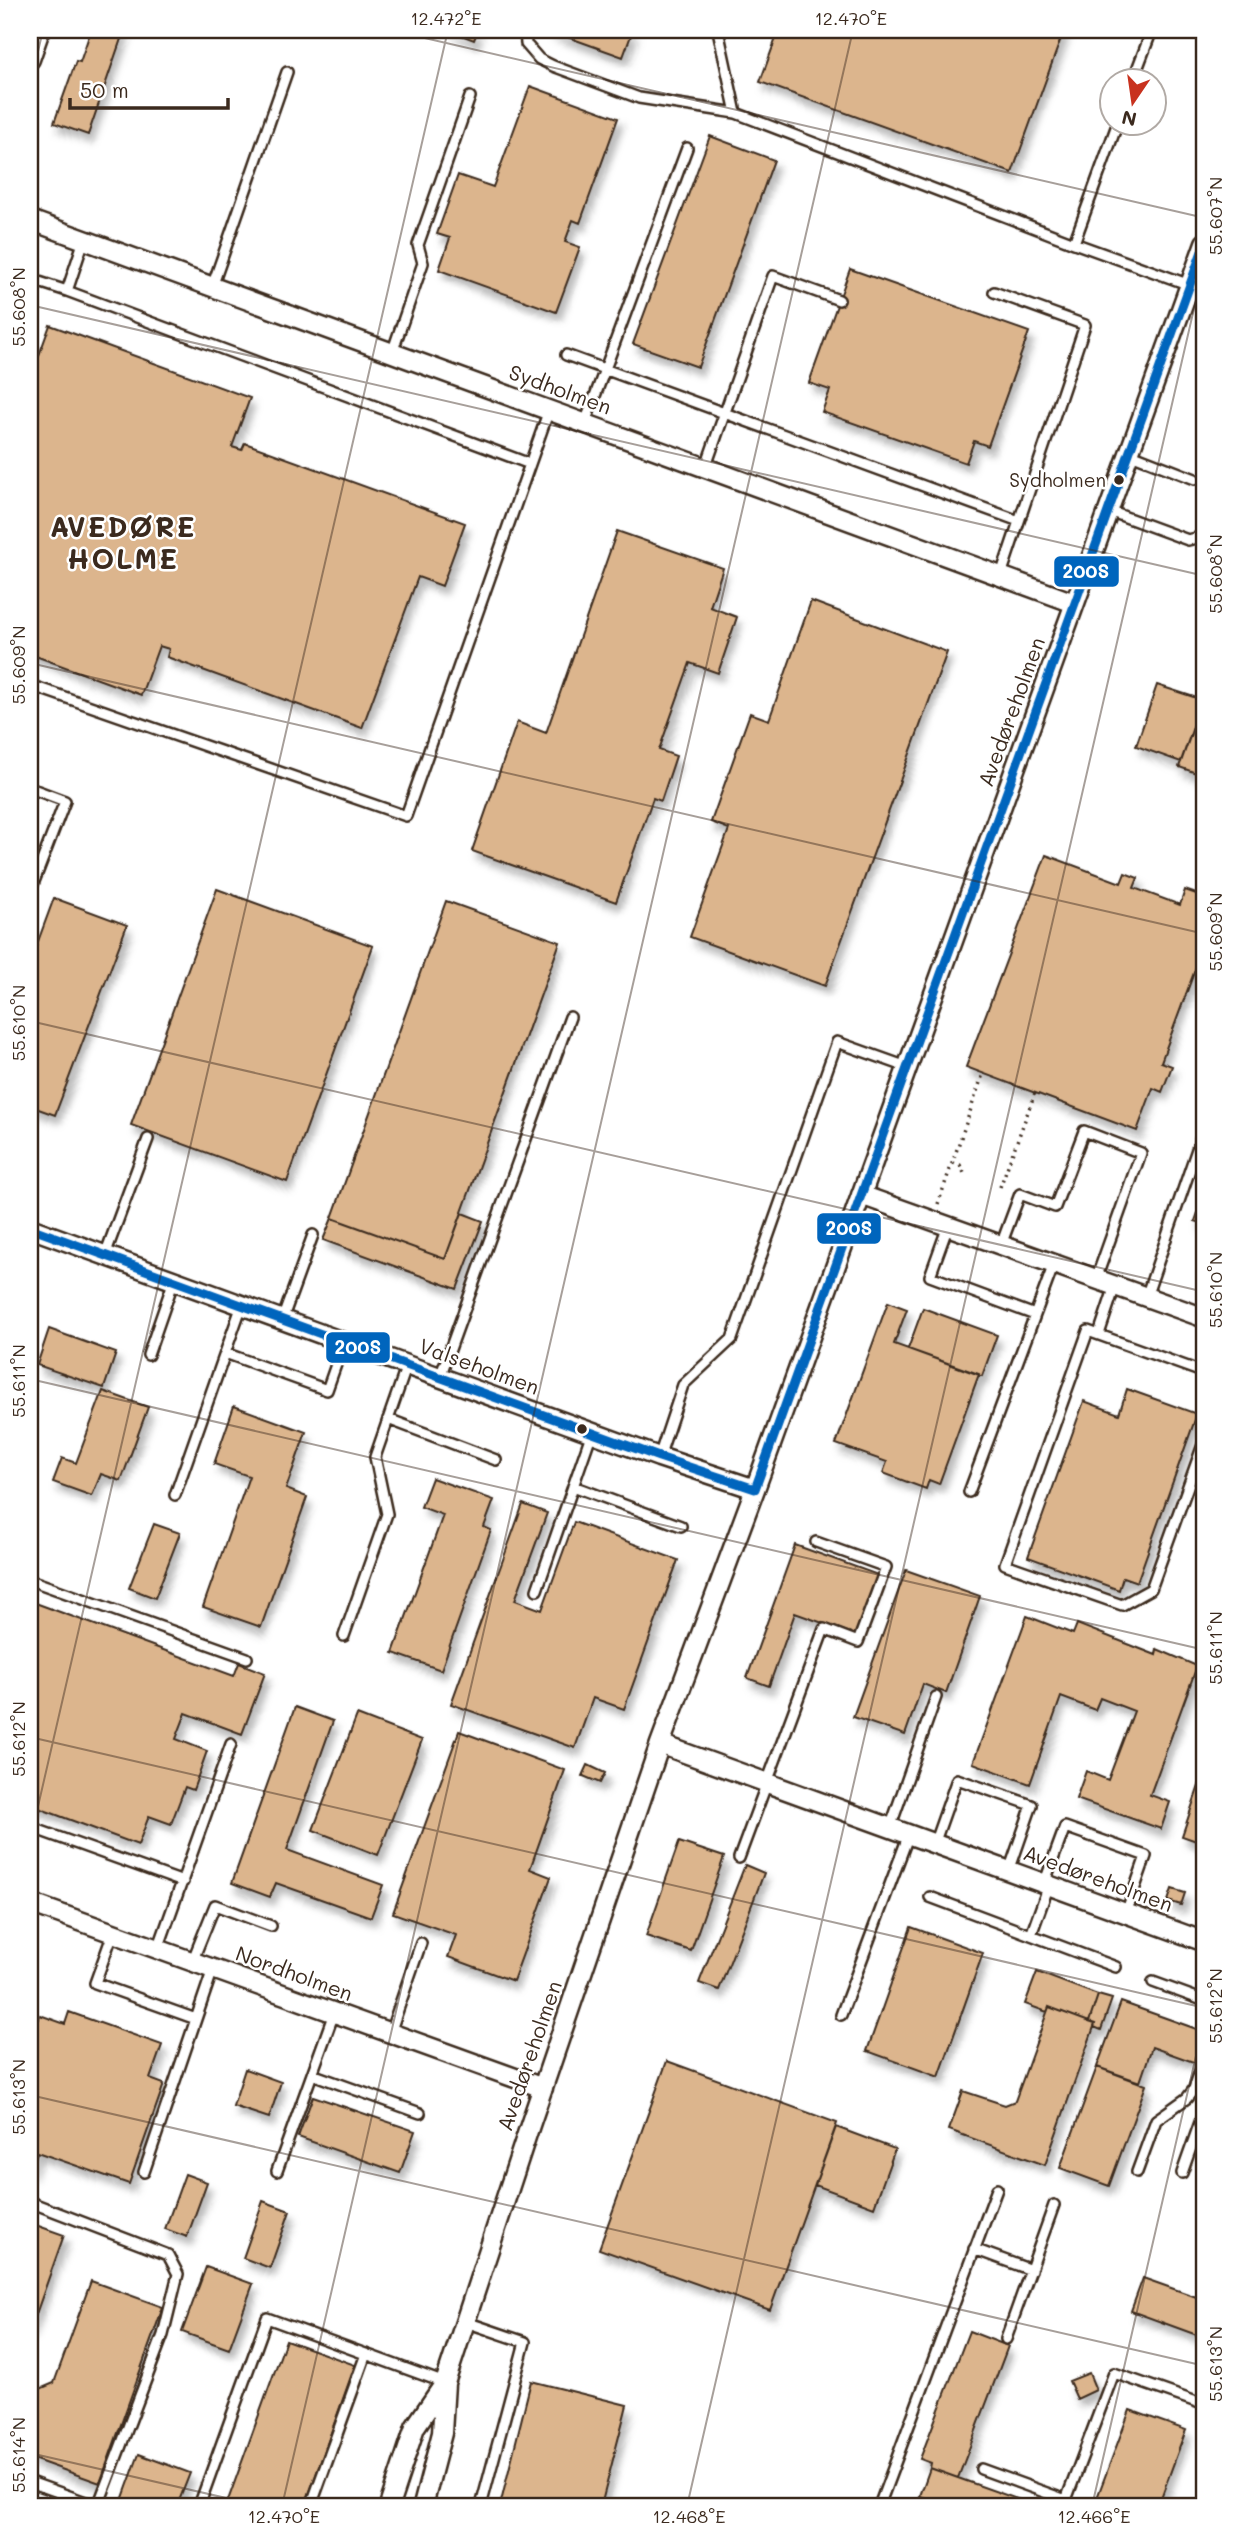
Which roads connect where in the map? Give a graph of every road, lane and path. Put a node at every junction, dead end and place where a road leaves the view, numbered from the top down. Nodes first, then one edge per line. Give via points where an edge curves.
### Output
1 (525, 30) edge
2 (719, 30) edge
3 (1152, 30) edge
4 (36, 33) edge
5 (30, 60) edge
6 (1138, 66) edge
7 (287, 72) dead end
8 (470, 97) dead end
9 (736, 113) junction
10 (1113, 136) edge
11 (687, 149) dead end
12 (30, 220) edge
13 (84, 240) junction
14 (1074, 243) junction
15 (1204, 250) edge
16 (1190, 285) junction
17 (212, 287) junction
18 (30, 288) edge
19 (66, 291) junction
20 (995, 292) dead end
21 (839, 300) dead end
22 (392, 352) junction
23 (566, 355) dead end
24 (606, 370) junction
25 (549, 410) junction
26 (725, 414) junction
27 (585, 423) junction
28 (1131, 454) junction
29 (530, 464) junction
30 (706, 466) junction
31 (1195, 479) dead end
32 (1109, 511) junction
33 (1019, 522) junction
34 (1205, 537) edge
35 (1001, 575) junction
36 (1074, 603) junction
37 (30, 685) edge
38 (30, 788) edge
39 (30, 892) edge
40 (570, 1017) dead end
41 (906, 1067) junction
42 (983, 1074) dead end
43 (1035, 1093) dead end
44 (1205, 1126) edge
45 (148, 1139) dead end
46 (953, 1163) junction
47 (964, 1174) dead end
48 (1000, 1187) dead end
49 (861, 1195) junction
50 (940, 1223) junction
51 (30, 1228) edge
52 (313, 1235) dead end
53 (1001, 1245) junction
54 (104, 1255) junction
55 (1054, 1264) junction
56 (1096, 1279) junction
57 (174, 1280) junction
58 (1115, 1286) junction
59 (1146, 1297) junction
60 (242, 1305) junction
61 (1035, 1315) junction
62 (1205, 1318) edge
63 (282, 1320) junction
64 (1099, 1334) junction
65 (344, 1342) junction
66 (225, 1353) junction
67 (148, 1355) dead end
68 (407, 1365) junction
69 (1205, 1373) edge
70 (440, 1377) junction
71 (388, 1419) junction
72 (592, 1432) junction
73 (1205, 1438) edge
74 (659, 1457) junction
75 (496, 1460) dead end
76 (573, 1486) junction
77 (755, 1489) junction
78 (969, 1492) dead end
79 (175, 1495) dead end
80 (681, 1526) dead end
81 (816, 1542) dead end
82 (30, 1580) edge
83 (537, 1590) dead end
84 (344, 1636) dead end
85 (247, 1658) dead end
86 (936, 1697) dead end
87 (231, 1744) dead end
88 (660, 1744) junction
89 (767, 1783) junction
90 (30, 1827) edge
91 (890, 1828) junction
92 (909, 1835) junction
93 (934, 1844) junction
94 (739, 1858) dead end
95 (1009, 1871) junction
96 (183, 1882) junction
97 (1047, 1885) junction
98 (930, 1897) dead end
99 (30, 1903) edge
100 (1126, 1913) junction
101 (271, 1926) dead end
102 (113, 1933) junction
103 (1031, 1936) junction
104 (1205, 1942) edge
105 (421, 1943) dead end
106 (158, 1949) junction
107 (192, 1962) junction
108 (1116, 1968) dead end
109 (214, 1969) junction
110 (1153, 1982) dead end
111 (1205, 2001) edge
112 (334, 2013) junction
113 (841, 2015) dead end
114 (196, 2019) junction
115 (390, 2033) junction
116 (1205, 2056) edge
117 (312, 2074) junction
118 (543, 2088) junction
119 (1205, 2108) edge
120 (420, 2113) dead end
121 (277, 2171) dead end
122 (144, 2172) dead end
123 (1137, 2172) dead end
124 (1182, 2173) dead end
125 (997, 2189) dead end
126 (30, 2202) edge
127 (1054, 2205) dead end
128 (975, 2249) junction
129 (1031, 2270) junction
130 (466, 2322) junction
131 (1006, 2339) dead end
132 (366, 2354) junction
133 (445, 2383) junction
134 (1205, 2405) edge
135 (981, 2469) dead end
136 (30, 2482) edge
137 (98, 2506) edge
138 (199, 2506) edge
139 (311, 2506) edge
140 (389, 2506) edge
141 (422, 2506) edge
142 (481, 2506) edge
143 (879, 2506) edge

1 - 9 lane via 526,44 539,59 600,83 639,98
2 - 9 lane
3 - 6 lane
4 - 5 street
7 - 17 lane
8 - 22 lane via 418,245 423,263
9 - 14 lane
10 - 14 lane
11 - 24 lane
12 - 13 street, Sydholmen
13 - 17 street, Sydholmen
13 - 19 lane
14 - 16 lane
15 - 16 street, Avedøreholmen
16 - 28 street, Avedøreholmen
17 - 22 street, Sydholmen
18 - 19 lane via 33,279
19 - 29 lane
20 - 33 lane via 1085,326
21 - 26 lane via 773,276
22 - 25 street, Sydholmen
23 - 24 lane
24 - 26 lane
24 - 27 lane
25 - 27 street, Sydholmen
25 - 29 lane
26 - 30 lane
26 - 33 lane
27 - 30 street, Sydholmen
28 - 31 lane
28 - 32 street, Avedøreholmen
29 - 37 lane via 406,817
30 - 35 street, Sydholmen
32 - 34 lane via 1188,540
32 - 36 street, Avedøreholmen
33 - 35 lane
35 - 36 street, Sydholmen
36 - 41 street, Avedøreholmen
38 - 39 lane via 65,802
40 - 70 lane
41 - 49 street, Avedøreholmen
41 - 74 lane via 837,1042 732,1339 683,1385
42 - 46 path
43 - 48 path
44 - 59 lane
45 - 54 lane
46 - 47 path via 960,1165
46 - 50 path
49 - 50 street
49 - 77 street, Avedøreholmen
50 - 53 street
50 - 61 lane via 930,1276
51 - 54 street, Valseholmen
52 - 63 lane
53 - 55 street
53 - 56 lane via 1020,1194 1055,1207 1084,1131 1141,1153
54 - 57 street, Valseholmen
55 - 56 street
55 - 61 lane
56 - 58 street
57 - 60 street, Valseholmen
57 - 67 lane
58 - 59 street
58 - 64 lane
59 - 62 street
60 - 63 street, Valseholmen
60 - 66 lane
61 - 78 lane
63 - 65 street, Valseholmen
64 - 69 lane
64 - 73 lane via 1088,1331 1006,1564 1122,1605 1151,1589
65 - 66 lane via 327,1390
65 - 68 street, Valseholmen
66 - 79 lane
68 - 70 street, Valseholmen
68 - 71 lane
70 - 72 street, Valseholmen
71 - 75 lane
71 - 84 lane via 375,1457 387,1514
72 - 74 street, Valseholmen
72 - 76 lane
74 - 77 street, Valseholmen
76 - 80 lane
76 - 83 lane
77 - 88 street, Avedøreholmen
81 - 89 lane via 886,1567 858,1642 824,1629
82 - 85 lane
86 - 91 lane
87 - 96 lane
88 - 89 street, Avedøreholmen
88 - 118 street, Avedøreholmen
89 - 91 street, Avedøreholmen
89 - 94 lane
90 - 96 lane
91 - 92 street, Avedøreholmen
92 - 93 street, Avedøreholmen
92 - 113 lane
93 - 95 street, Avedøreholmen
93 - 95 lane via 957,1779 1032,1805
95 - 97 street, Avedøreholmen
96 - 106 lane
97 - 100 street, Avedøreholmen
97 - 100 lane via 1065,1827 1146,1856
97 - 103 lane
98 - 103 lane
99 - 102 street, Nordholmen
100 - 104 street, Avedøreholmen
101 - 107 lane via 215,1905
102 - 106 street, Nordholmen
102 - 114 lane via 95,1983
103 - 108 lane
105 - 115 lane
106 - 107 street, Nordholmen
107 - 109 street, Nordholmen
109 - 112 street, Nordholmen
109 - 114 lane
110 - 111 lane
112 - 115 street, Nordholmen
112 - 117 lane
114 - 122 lane
115 - 118 street, Nordholmen
116 - 123 lane via 1194,2089 1156,2120
117 - 120 lane
117 - 121 lane
118 - 130 street, Avedøreholmen
119 - 124 lane
125 - 128 lane
126 - 137 lane via 168,2255 178,2274 163,2335
127 - 129 lane
128 - 129 lane
128 - 143 lane
129 - 131 lane
130 - 133 street, Avedøreholmen
130 - 142 lane via 525,2342
132 - 133 lane
132 - 138 lane via 267,2318
132 - 139 lane
133 - 140 street, Avedøreholmen via 415,2427
133 - 141 street, Avedøreholmen via 442,2433
134 - 135 lane via 1114,2373 1066,2500
136 - 137 lane

